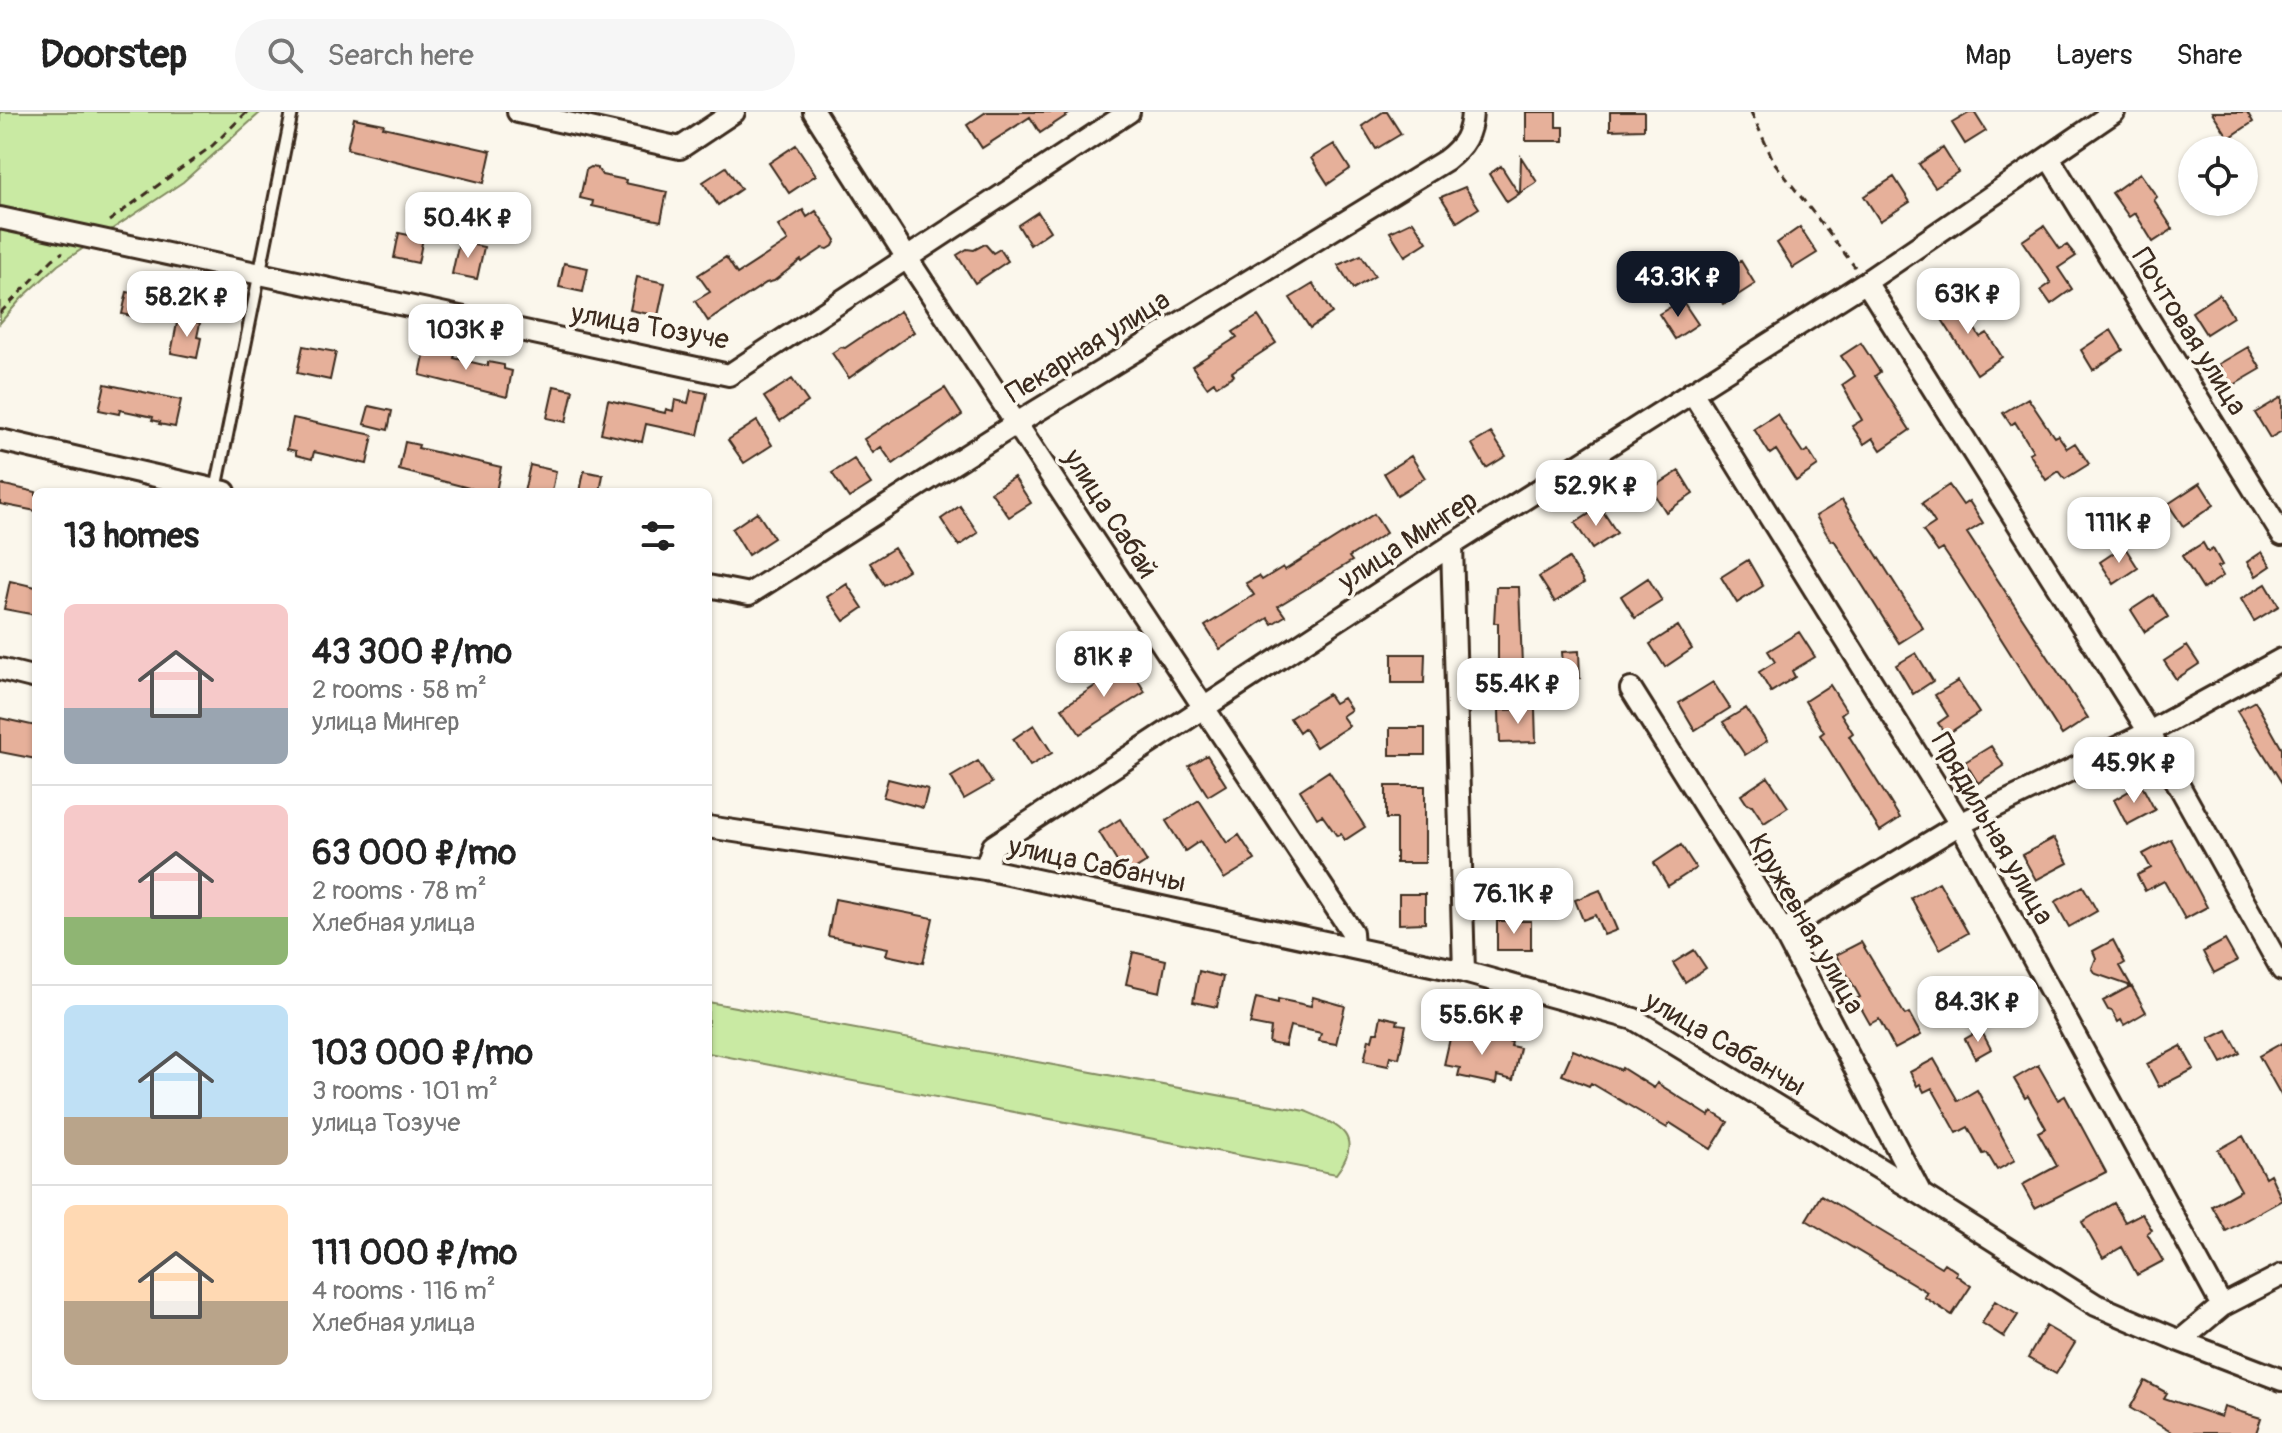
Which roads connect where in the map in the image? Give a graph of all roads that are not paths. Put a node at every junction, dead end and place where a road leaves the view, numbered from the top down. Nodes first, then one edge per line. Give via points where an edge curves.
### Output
1 (292, 112) edge
2 (518, 112) edge
3 (734, 112) edge
4 (814, 112) edge
5 (1129, 112) edge
6 (1472, 112) edge
7 (2114, 112) edge
8 (2049, 158) junction
9 (0, 218) edge
10 (907, 258) junction
11 (260, 274) junction
12 (1866, 282) junction
13 (1692, 392) junction
14 (1017, 423) junction
15 (0, 440) edge
16 (208, 488) edge
17 (222, 488) edge
18 (2282, 535) edge
19 (1452, 545) junction
20 (712, 587) edge
21 (2282, 659) edge
22 (0, 669) edge
23 (32, 677) edge
24 (1631, 689) dead end
25 (1204, 707) junction
26 (2149, 732) junction
27 (1960, 824) junction
28 (712, 828) edge
29 (985, 869) junction
30 (1783, 931) junction
31 (1353, 948) junction
32 (2282, 970) edge
33 (1464, 972) junction
34 (1921, 1194) junction
35 (2282, 1275) edge
36 (2222, 1306) junction
37 (2180, 1341) junction
38 (2282, 1380) edge

1 - 11 lane
2 - 3 street via 680,148
4 - 10 street, улица Сабай
5 - 10 street, улица Тозуче
6 - 14 street, Пекарная улица via 1469,135 1446,160
7 - 8 street, улица Мингер
8 - 12 street, улица Мингер
8 - 18 street, Почтовая улица
9 - 11 street, улица Тозуче
10 - 11 street, улица Тозуче via 729,375
10 - 14 street, улица Сабай
11 - 17 lane
12 - 13 street, улица Мингер
12 - 26 street
13 - 19 street, улица Мингер
13 - 27 street, Прядильная улица
14 - 20 street, Пекарная улица via 749,594
14 - 25 street, улица Сабай
15 - 16 street
19 - 25 street, улица Мингер
19 - 33 street
21 - 26 street
22 - 23 street
24 - 30 street, Кружевная улица
25 - 29 street, улица Мингер via 993,846
25 - 31 street, улица Сабай via 1352,932
26 - 27 street
26 - 32 street
27 - 30 street
27 - 36 street, Прядильная улица
28 - 29 street, улица Сабанчы
29 - 31 street, улица Сабанчы
30 - 34 street, Кружевная улица
31 - 33 street, улица Сабанчы
33 - 34 street, улица Сабанчы via 1634,1019
34 - 37 street, улица Сабанчы via 2096,1305
35 - 36 street
36 - 37 street
37 - 38 street, улица Сабанчы

